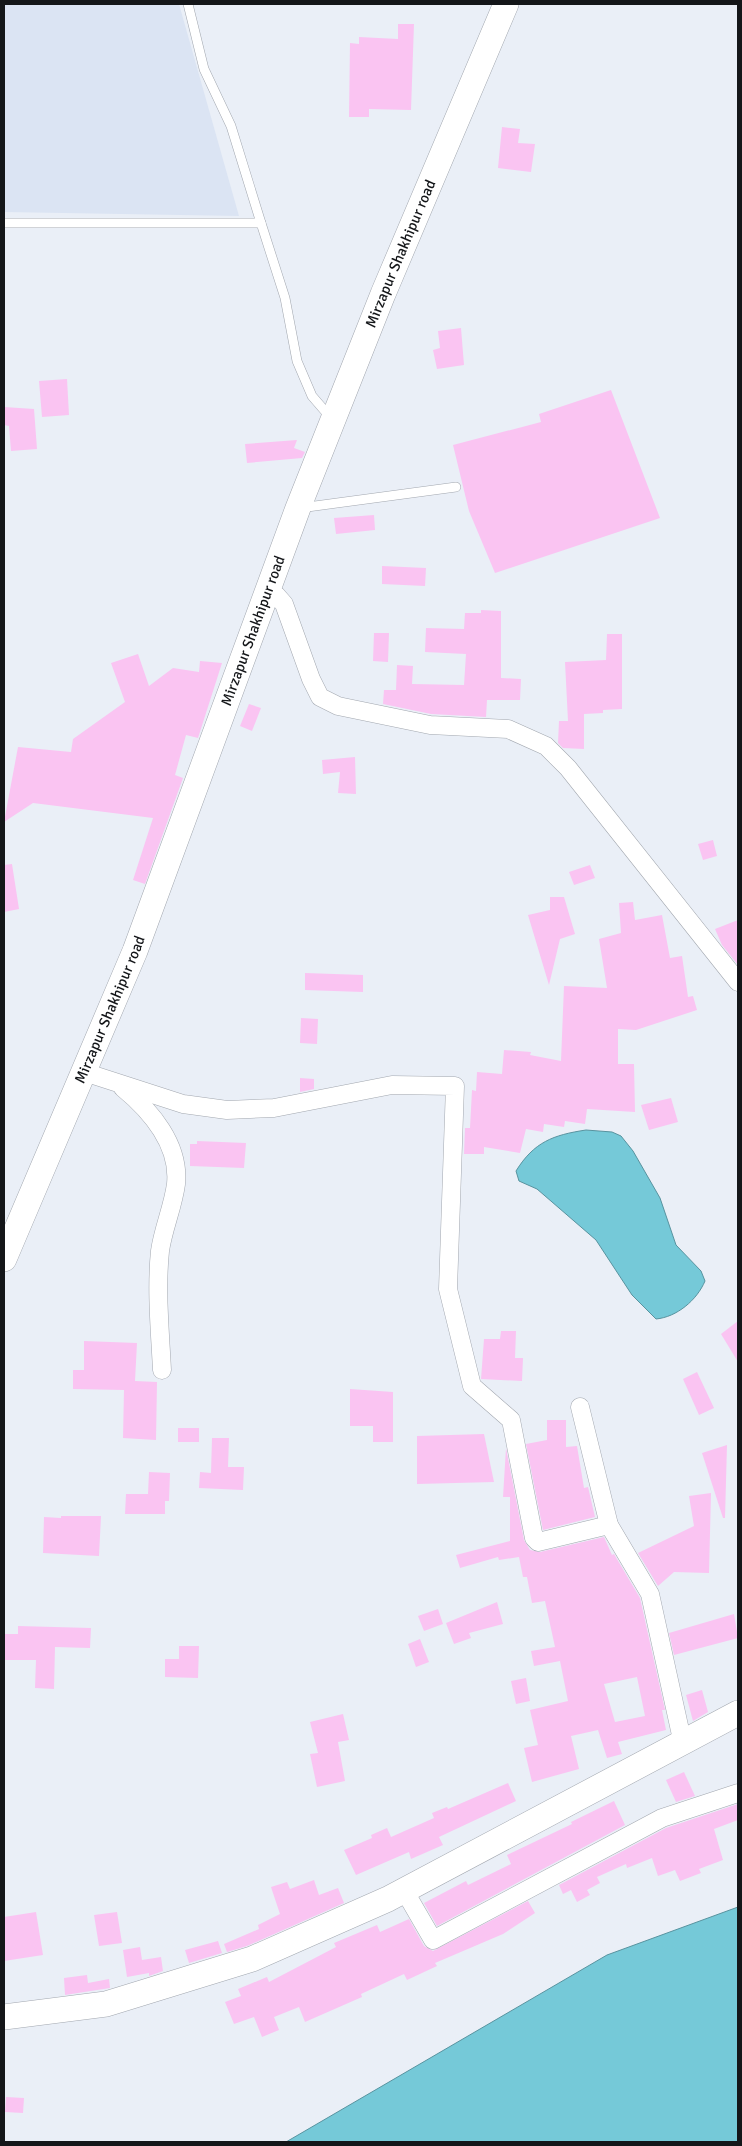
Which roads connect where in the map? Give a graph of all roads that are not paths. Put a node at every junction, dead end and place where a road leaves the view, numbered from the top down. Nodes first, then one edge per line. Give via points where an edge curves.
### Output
1 (188, 4) edge
2 (506, 4) edge
3 (4, 223) edge
4 (261, 223) junction
5 (333, 420) junction
6 (456, 487) dead end
7 (298, 508) junction
8 (267, 590) junction
9 (738, 982) edge
10 (84, 1072) junction
11 (114, 1082) junction
12 (4, 1259) edge
13 (162, 1370) dead end
14 (580, 1407) dead end
15 (609, 1525) junction
16 (738, 1713) edge
17 (683, 1744) junction
18 (738, 1793) edge
19 (404, 1890) junction
20 (4, 2017) edge

1 - 4 lane via 204,69 231,126
2 - 5 main road, Mirzapur Shakhipur road
3 - 4 lane
4 - 5 lane via 285,298 297,361 312,396
5 - 7 main road, Mirzapur Shakhipur road
6 - 7 lane
7 - 8 main road, Mirzapur Shakhipur road
8 - 9 street via 284,604 320,697 338,706 430,725 508,729 546,746 579,782
8 - 10 main road, Mirzapur Shakhipur road via 135,951
10 - 11 street
10 - 12 main road, Mirzapur Shakhipur road
11 - 13 street via 143,1104 162,1129 174,1163 176,1183 160,1251
11 - 15 street via 183,1104 227,1110 274,1108 392,1085 455,1086 448,1289 472,1386 511,1420 534,1538 538,1542
14 - 15 street
15 - 17 street via 650,1594
16 - 17 main road
17 - 19 main road
18 - 19 street via 662,1818 433,1940
19 - 20 main road via 252,1959 106,2004

